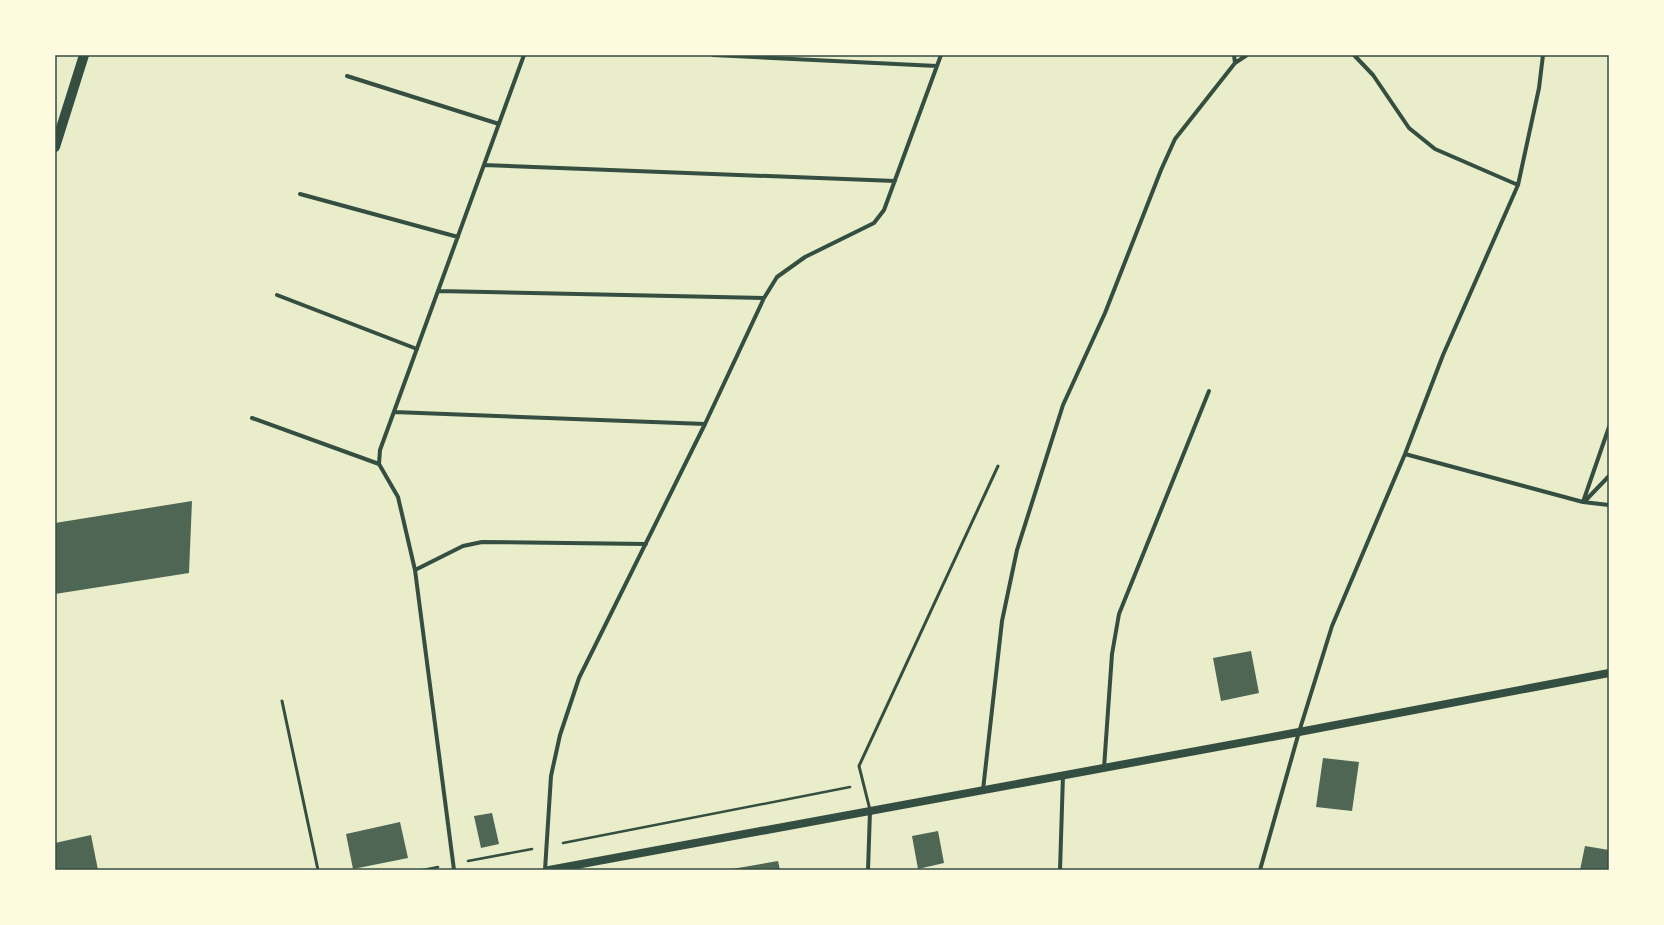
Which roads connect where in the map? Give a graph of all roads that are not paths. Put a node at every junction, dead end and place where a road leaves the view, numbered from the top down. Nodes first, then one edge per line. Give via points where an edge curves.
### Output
1 (84, 55) edge
2 (524, 55) edge
3 (713, 55) edge
4 (941, 55) edge
5 (1234, 55) edge
6 (1247, 55) edge
7 (1354, 55) edge
8 (1543, 55) edge
9 (1235, 64) junction
10 (937, 66) junction
11 (347, 76) dead end
12 (499, 124) junction
13 (55, 147) edge
14 (484, 165) junction
15 (895, 181) junction
16 (1518, 185) junction
17 (300, 194) dead end
18 (458, 237) junction
19 (438, 291) junction
20 (277, 295) dead end
21 (764, 298) junction
22 (417, 349) junction
23 (1209, 391) dead end
24 (394, 412) junction
25 (252, 418) dead end
26 (705, 424) junction
27 (1609, 427) edge
28 (1405, 454) junction
29 (379, 464) junction
30 (998, 466) dead end
31 (1609, 476) edge
32 (1583, 502) junction
33 (1609, 505) edge
34 (646, 544) junction
35 (415, 570) junction
36 (1609, 673) edge
37 (282, 701) dead end
38 (1299, 732) junction
39 (1104, 768) junction
40 (1063, 776) junction
41 (983, 790) junction
42 (870, 811) junction
43 (318, 870) edge
44 (454, 870) edge
45 (545, 870) edge
46 (549, 870) edge
47 (868, 870) edge
48 (1060, 870) edge
49 (1260, 870) edge

1 - 13 main road
2 - 12 street
3 - 10 street
4 - 10 street
5 - 9 street
6 - 9 street
7 - 16 street via 1373,75 1409,128 1435,150
8 - 16 street via 1539,88
9 - 41 street via 1175,139 1106,313 1063,405 1016,557 1002,621
10 - 15 street
11 - 12 street
12 - 14 street
14 - 15 street
14 - 18 street
15 - 21 street via 884,210 874,223 805,258 777,277
16 - 28 street via 1443,355
17 - 18 street
18 - 19 street
19 - 21 street
19 - 22 street
20 - 22 street
21 - 26 street
22 - 24 street
23 - 39 street via 1118,614 1112,654
24 - 26 street
24 - 29 street via 380,450
25 - 29 street
26 - 34 street
27 - 32 street
28 - 32 street
28 - 38 street via 1332,626
29 - 35 street via 398,497
30 - 42 lane via 860,766
31 - 32 street
32 - 33 street
34 - 35 street via 482,542 463,546
34 - 45 street via 579,678 560,735 551,776
35 - 44 street
36 - 38 main road
37 - 43 lane
38 - 39 main road
38 - 49 street
39 - 40 main road
40 - 41 main road
40 - 48 street
41 - 42 main road
42 - 46 main road
42 - 47 street

